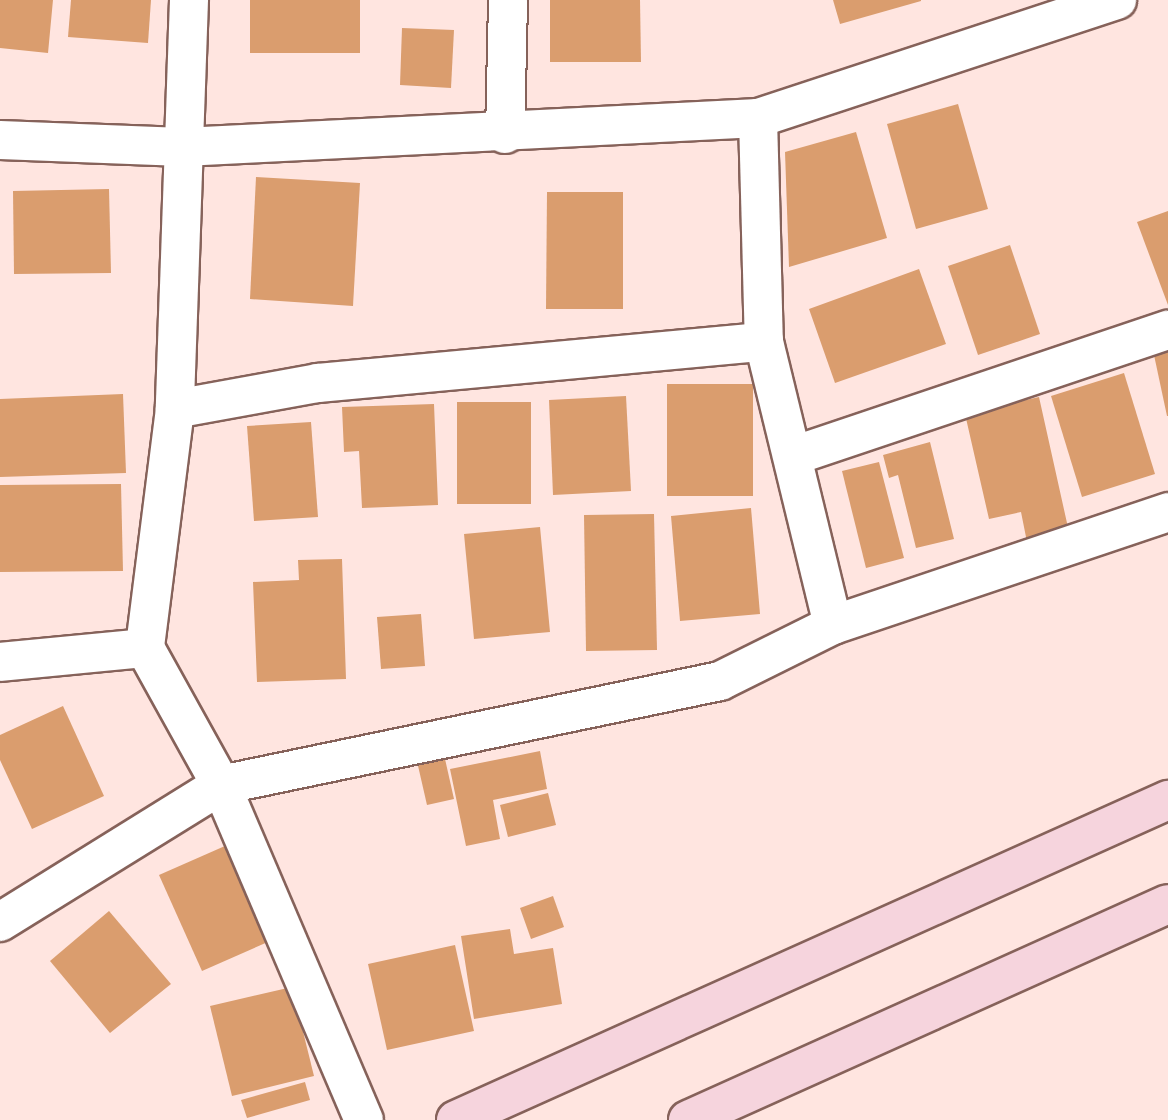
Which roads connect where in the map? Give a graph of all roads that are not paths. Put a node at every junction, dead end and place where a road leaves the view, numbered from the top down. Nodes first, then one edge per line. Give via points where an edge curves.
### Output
1 (189, 0) edge
2 (508, 0) edge
3 (1117, 0) edge
4 (758, 118) junction
5 (505, 134) junction
6 (0, 140) edge
7 (183, 147) junction
8 (1168, 330) edge
9 (764, 342) junction
10 (175, 409) junction
11 (793, 456) junction
12 (1168, 512) edge
13 (833, 625) junction
14 (145, 648) junction
15 (0, 662) edge
16 (220, 785) junction
17 (1168, 800) edge
18 (1168, 904) edge
19 (0, 922) edge
20 (364, 1120) edge
21 (456, 1120) edge
22 (688, 1120) edge

1 - 7 street
2 - 5 street
3 - 4 street
4 - 5 street
4 - 9 street
5 - 7 street
6 - 7 street
7 - 10 street
8 - 11 street
9 - 10 street via 318,383
9 - 11 street
10 - 14 street
11 - 13 street
12 - 13 street via 1067,542
13 - 16 street via 720,681
14 - 15 street
14 - 16 street
16 - 19 street
16 - 20 street
17 - 21 main road
18 - 22 main road

